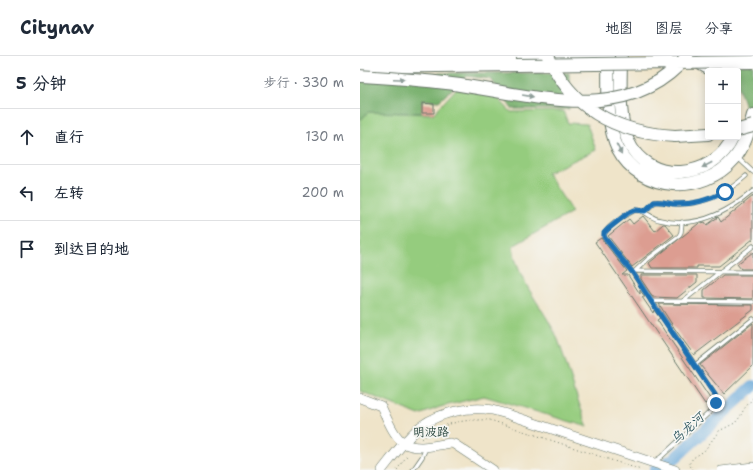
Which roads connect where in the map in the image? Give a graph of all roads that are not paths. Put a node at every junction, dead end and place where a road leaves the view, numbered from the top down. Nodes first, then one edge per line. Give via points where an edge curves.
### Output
1 (548, 56) edge
2 (593, 56) edge
3 (604, 56) edge
4 (608, 56) edge
5 (621, 56) edge
6 (669, 56) edge
7 (687, 56) edge
8 (360, 58) edge
9 (753, 62) edge
10 (360, 67) edge
11 (708, 68) edge
12 (360, 76) edge
13 (753, 115) edge
14 (753, 126) edge
15 (741, 129) edge
16 (705, 134) edge
17 (731, 140) edge
18 (736, 156) junction
19 (753, 172) edge
20 (746, 176) dead end
21 (753, 191) edge
22 (645, 211) junction
23 (682, 222) junction
24 (753, 246) edge
25 (721, 271) junction
26 (634, 272) junction
27 (753, 272) edge
28 (651, 301) junction
29 (683, 301) junction
30 (753, 302) edge
31 (753, 319) edge
32 (695, 365) junction
33 (360, 398) edge
34 (404, 443) junction
35 (426, 446) junction
36 (654, 463) junction
37 (753, 466) edge
38 (382, 470) edge
39 (413, 470) edge
40 (493, 470) edge
41 (675, 470) edge
42 (721, 470) edge

1 - 16 main road, bridge via 557,75 571,93 609,121 660,136
2 - 3 main road
2 - 8 main road
4 -> 18 main road via 612,131 619,150 632,167 658,181 686,184 716,174
17 -> 5 main road via 715,160 691,171 665,170 646,161 633,149 624,128
6 - 11 main road via 697,62
12 -> 7 main road, bridge via 442,82 550,99 590,101 616,98 645,88 667,76
9 - 10 main road, bridge
13 - 18 main road via 746,139
14 - 15 main road, bridge
18 - 19 lane
20 - 22 lane via 709,199 682,204 654,202
21 - 23 lane via 721,213 693,223
22 - 23 lane via 653,218
22 - 26 lane via 635,210 604,233 604,237
23 - 26 lane via 679,236
24 - 25 lane
25 - 26 lane
25 - 27 lane
25 - 29 lane
26 - 28 lane
28 - 29 lane
28 - 32 lane
29 - 30 lane
31 - 32 lane
32 - 36 lane via 715,395 716,403 712,410
33 - 34 street, 明波路 via 381,406 393,433
34 - 35 street, 明波路 via 414,447
34 - 36 street via 422,426 438,417 453,412 480,409 509,415
34 - 38 street
35 - 39 lane
35 - 40 street, 明波路 via 450,442
36 - 41 street
37 - 42 street

